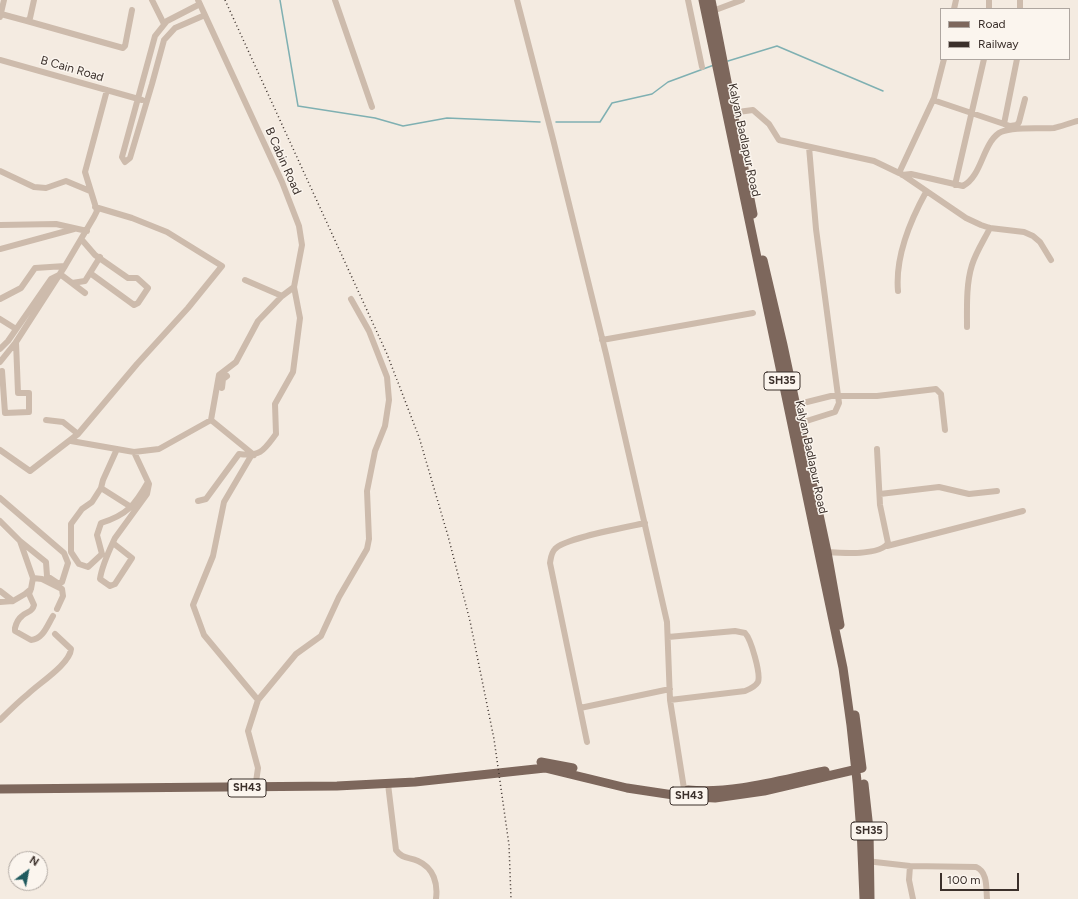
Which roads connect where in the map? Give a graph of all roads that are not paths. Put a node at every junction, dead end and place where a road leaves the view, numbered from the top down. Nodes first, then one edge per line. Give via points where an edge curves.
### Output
1 (4, 0) edge
2 (34, 0) edge
3 (152, 0) edge
4 (335, 0) edge
5 (517, 0) edge
6 (688, 0) edge
7 (703, 0) edge
8 (711, 0) edge
9 (742, 0) edge
10 (199, 2) edge
11 (132, 10) dead end
12 (709, 12) junction
13 (205, 15) junction
14 (0, 16) edge
15 (27, 21) junction
16 (164, 24) junction
17 (0, 60) edge
18 (944, 60) edge
19 (984, 60) edge
20 (1017, 60) edge
21 (702, 67) dead end
22 (107, 90) junction
23 (138, 99) junction
24 (1025, 99) dead end
25 (933, 100) junction
26 (147, 101) junction
27 (372, 107) dead end
28 (730, 113) junction
29 (972, 113) junction
30 (1078, 121) edge
31 (1004, 124) junction
32 (808, 147) junction
33 (0, 171) edge
34 (900, 174) junction
35 (955, 185) junction
36 (90, 190) junction
37 (926, 192) junction
38 (96, 209) junction
39 (0, 225) edge
40 (76, 228) junction
41 (990, 228) junction
42 (87, 231) junction
43 (82, 240) junction
44 (0, 249) edge
45 (100, 257) junction
46 (1051, 260) dead end
47 (65, 266) junction
48 (90, 273) junction
49 (59, 274) junction
50 (245, 280) dead end
51 (72, 283) junction
52 (294, 287) junction
53 (898, 291) dead end
54 (85, 294) dead end
55 (282, 296) junction
56 (0, 299) edge
57 (351, 299) dead end
58 (753, 314) dead end
59 (0, 318) edge
60 (967, 327) dead end
61 (16, 329) junction
62 (602, 340) junction
63 (16, 342) junction
64 (0, 349) edge
65 (0, 362) edge
66 (783, 364) junction
67 (2, 371) dead end
68 (227, 376) dead end
69 (222, 388) junction
70 (839, 396) junction
71 (795, 405) junction
72 (46, 420) dead end
73 (211, 420) junction
74 (795, 424) junction
75 (945, 430) dead end
76 (78, 434) junction
77 (70, 441) junction
78 (117, 449) junction
79 (877, 449) dead end
80 (0, 450) edge
81 (134, 452) junction
82 (253, 455) junction
83 (148, 482) junction
84 (102, 488) junction
85 (998, 491) dead end
86 (880, 494) junction
87 (0, 498) edge
88 (198, 501) dead end
89 (131, 507) junction
90 (1023, 511) dead end
91 (0, 521) edge
92 (645, 524) junction
93 (20, 542) junction
94 (113, 543) junction
95 (887, 546) junction
96 (827, 552) junction
97 (33, 578) junction
98 (829, 583) junction
99 (31, 589) junction
100 (0, 591) edge
101 (14, 601) junction
102 (0, 602) edge
103 (57, 608) dead end
104 (53, 616) dead end
105 (55, 634) dead end
106 (668, 637) junction
107 (670, 689) junction
108 (258, 700) junction
109 (670, 700) junction
110 (580, 708) junction
111 (0, 720) edge
112 (0, 726) edge
113 (587, 742) dead end
114 (859, 766) junction
115 (493, 770) junction
116 (0, 782) edge
117 (388, 784) junction
118 (256, 785) junction
119 (0, 789) edge
120 (685, 793) junction
121 (866, 861) junction
122 (910, 866) junction
123 (436, 899) edge
124 (864, 899) edge
125 (870, 899) edge
126 (913, 899) edge
127 (987, 899) edge

1 - 14 street
2 - 15 street
3 - 16 street
4 - 27 street
5 - 62 street
6 - 21 street
7 - 12 main road, Kalyan Badlapur Road / SH35
8 - 12 main road, Kalyan Badlapur Road / SH35
9 - 12 street
10 - 13 street, B Cabin Road
10 - 16 street
11 - 15 street via 123,48
12 - 28 main road, Kalyan Badlapur Road / SH35
13 - 26 street via 175,28 164,40
13 - 52 street, B Cabin Road via 282,182 299,226 302,245
14 - 15 street
16 - 23 street via 155,36
17 - 22 street, B Cain Road
18 - 25 street
19 - 29 street
20 - 31 street
22 - 23 street, B Cain Road
22 - 36 street via 85,172
23 - 26 street, B Cain Road
23 - 26 street via 122,156 126,162 130,158
24 - 31 street via 1017,124
25 - 29 street
25 - 34 street
28 - 32 street via 753,110 769,124 779,140
28 - 66 main road, Kalyan Badlapur Road / SH35
29 - 31 street
29 - 35 street
30 - 35 street via 1057,127 1002,132 992,140 967,184
32 - 34 street via 874,161
32 - 70 street via 816,229
33 - 36 street via 34,187 46,188 66,181
34 - 35 street via 911,174
34 - 37 street
36 - 38 street
37 - 41 street via 966,218
37 - 53 street via 914,217 900,260
38 - 42 street
38 - 76 street via 132,218 167,232 222,266 181,317
39 - 40 street via 56,224
40 - 42 street
40 - 44 street
41 - 46 street via 1028,234 1040,242
41 - 60 street via 970,272
42 - 43 street
43 - 45 street
43 - 47 street
45 - 48 street
45 - 48 street via 128,278 137,278 147,286 147,291 138,303 132,304
47 - 49 street
47 - 56 street via 35,268 21,288
48 - 51 street via 83,282
49 - 51 street
49 - 61 street via 51,279
49 - 63 street via 54,286
50 - 55 street
51 - 54 street
52 - 55 street
52 - 82 street via 300,318 293,372 274,404 276,434 262,452
55 - 69 street via 258,321 236,362 219,375
57 - 108 street via 369,331 387,377 389,400 385,426 375,451 367,490 367,549 339,596 321,636 296,654
58 - 62 street
59 - 61 street
61 - 64 street
62 - 92 street
63 - 65 street
63 - 67 street via 18,394 29,393 29,412 5,412
66 - 71 main road, Kalyan Badlapur Road / SH35
66 - 74 main road, Kalyan Badlapur Road / SH35
68 - 69 street via 223,379
69 - 73 street
70 - 71 street
70 - 74 street via 839,407 835,412
70 - 75 street via 877,396 936,389 941,394
71 - 74 main road, Kalyan Badlapur Road / SH35
72 - 76 street via 63,422
73 - 81 street via 159,449
73 - 82 street
74 - 96 main road, Kalyan Badlapur Road / SH35
74 - 98 main road, Kalyan Badlapur Road / SH35
76 - 77 street
77 - 78 street
77 - 80 street via 30,471
78 - 81 street
78 - 84 street
79 - 86 street
81 - 83 street
82 - 88 street via 239,454 206,499
82 - 108 street via 224,502 213,556 193,605 204,635
83 - 89 street via 137,502
83 - 94 street via 147,494
84 - 89 street
84 - 89 street via 71,524 71,552 83,566 94,563 102,554 97,535 101,523 118,518
85 - 86 street via 969,494 939,487
86 - 95 street
87 - 93 street via 64,552 68,563 62,582 59,584 47,576 46,562
90 - 95 street
91 - 93 street
92 - 106 street via 667,622
92 - 110 street via 559,545 551,556 550,563
93 - 97 street
94 - 94 street via 132,558 115,584 110,586 100,579
95 - 96 street via 881,550 859,553
96 - 98 main road, Kalyan Badlapur Road / SH35
97 - 99 street
97 - 103 street via 42,579 62,589
98 - 114 main road, Kalyan Badlapur Road / SH35
99 - 101 street
99 - 104 street via 29,594 33,608 21,616 14,628 15,631 36,640 42,635
100 - 101 street
101 - 102 street
105 - 111 street via 71,649 69,656 52,675
106 - 107 street
106 - 109 street via 736,631 745,633 751,643 759,677 755,685 745,691
107 - 109 street
107 - 110 street
108 - 118 street via 248,732 258,768
109 - 120 street
110 - 113 street
111 - 112 street
114 - 120 main road, SH43 via 743,788
114 - 121 main road, Kalyan Badlapur Road / SH35 via 868,815
115 - 117 main road, SH43
115 - 118 main road, SH43
115 - 120 main road, SH43 via 535,762 554,763 628,782
116 - 118 main road, SH43
117 - 118 main road, SH43
117 - 123 street via 396,850 404,858 419,861 426,866 436,881
118 - 119 main road, SH43
121 - 122 street
121 - 124 main road, Kalyan Badlapur Road / SH35
121 - 125 main road, Kalyan Badlapur Road / SH35
122 - 126 street via 909,880
122 - 127 street via 976,867 985,876

